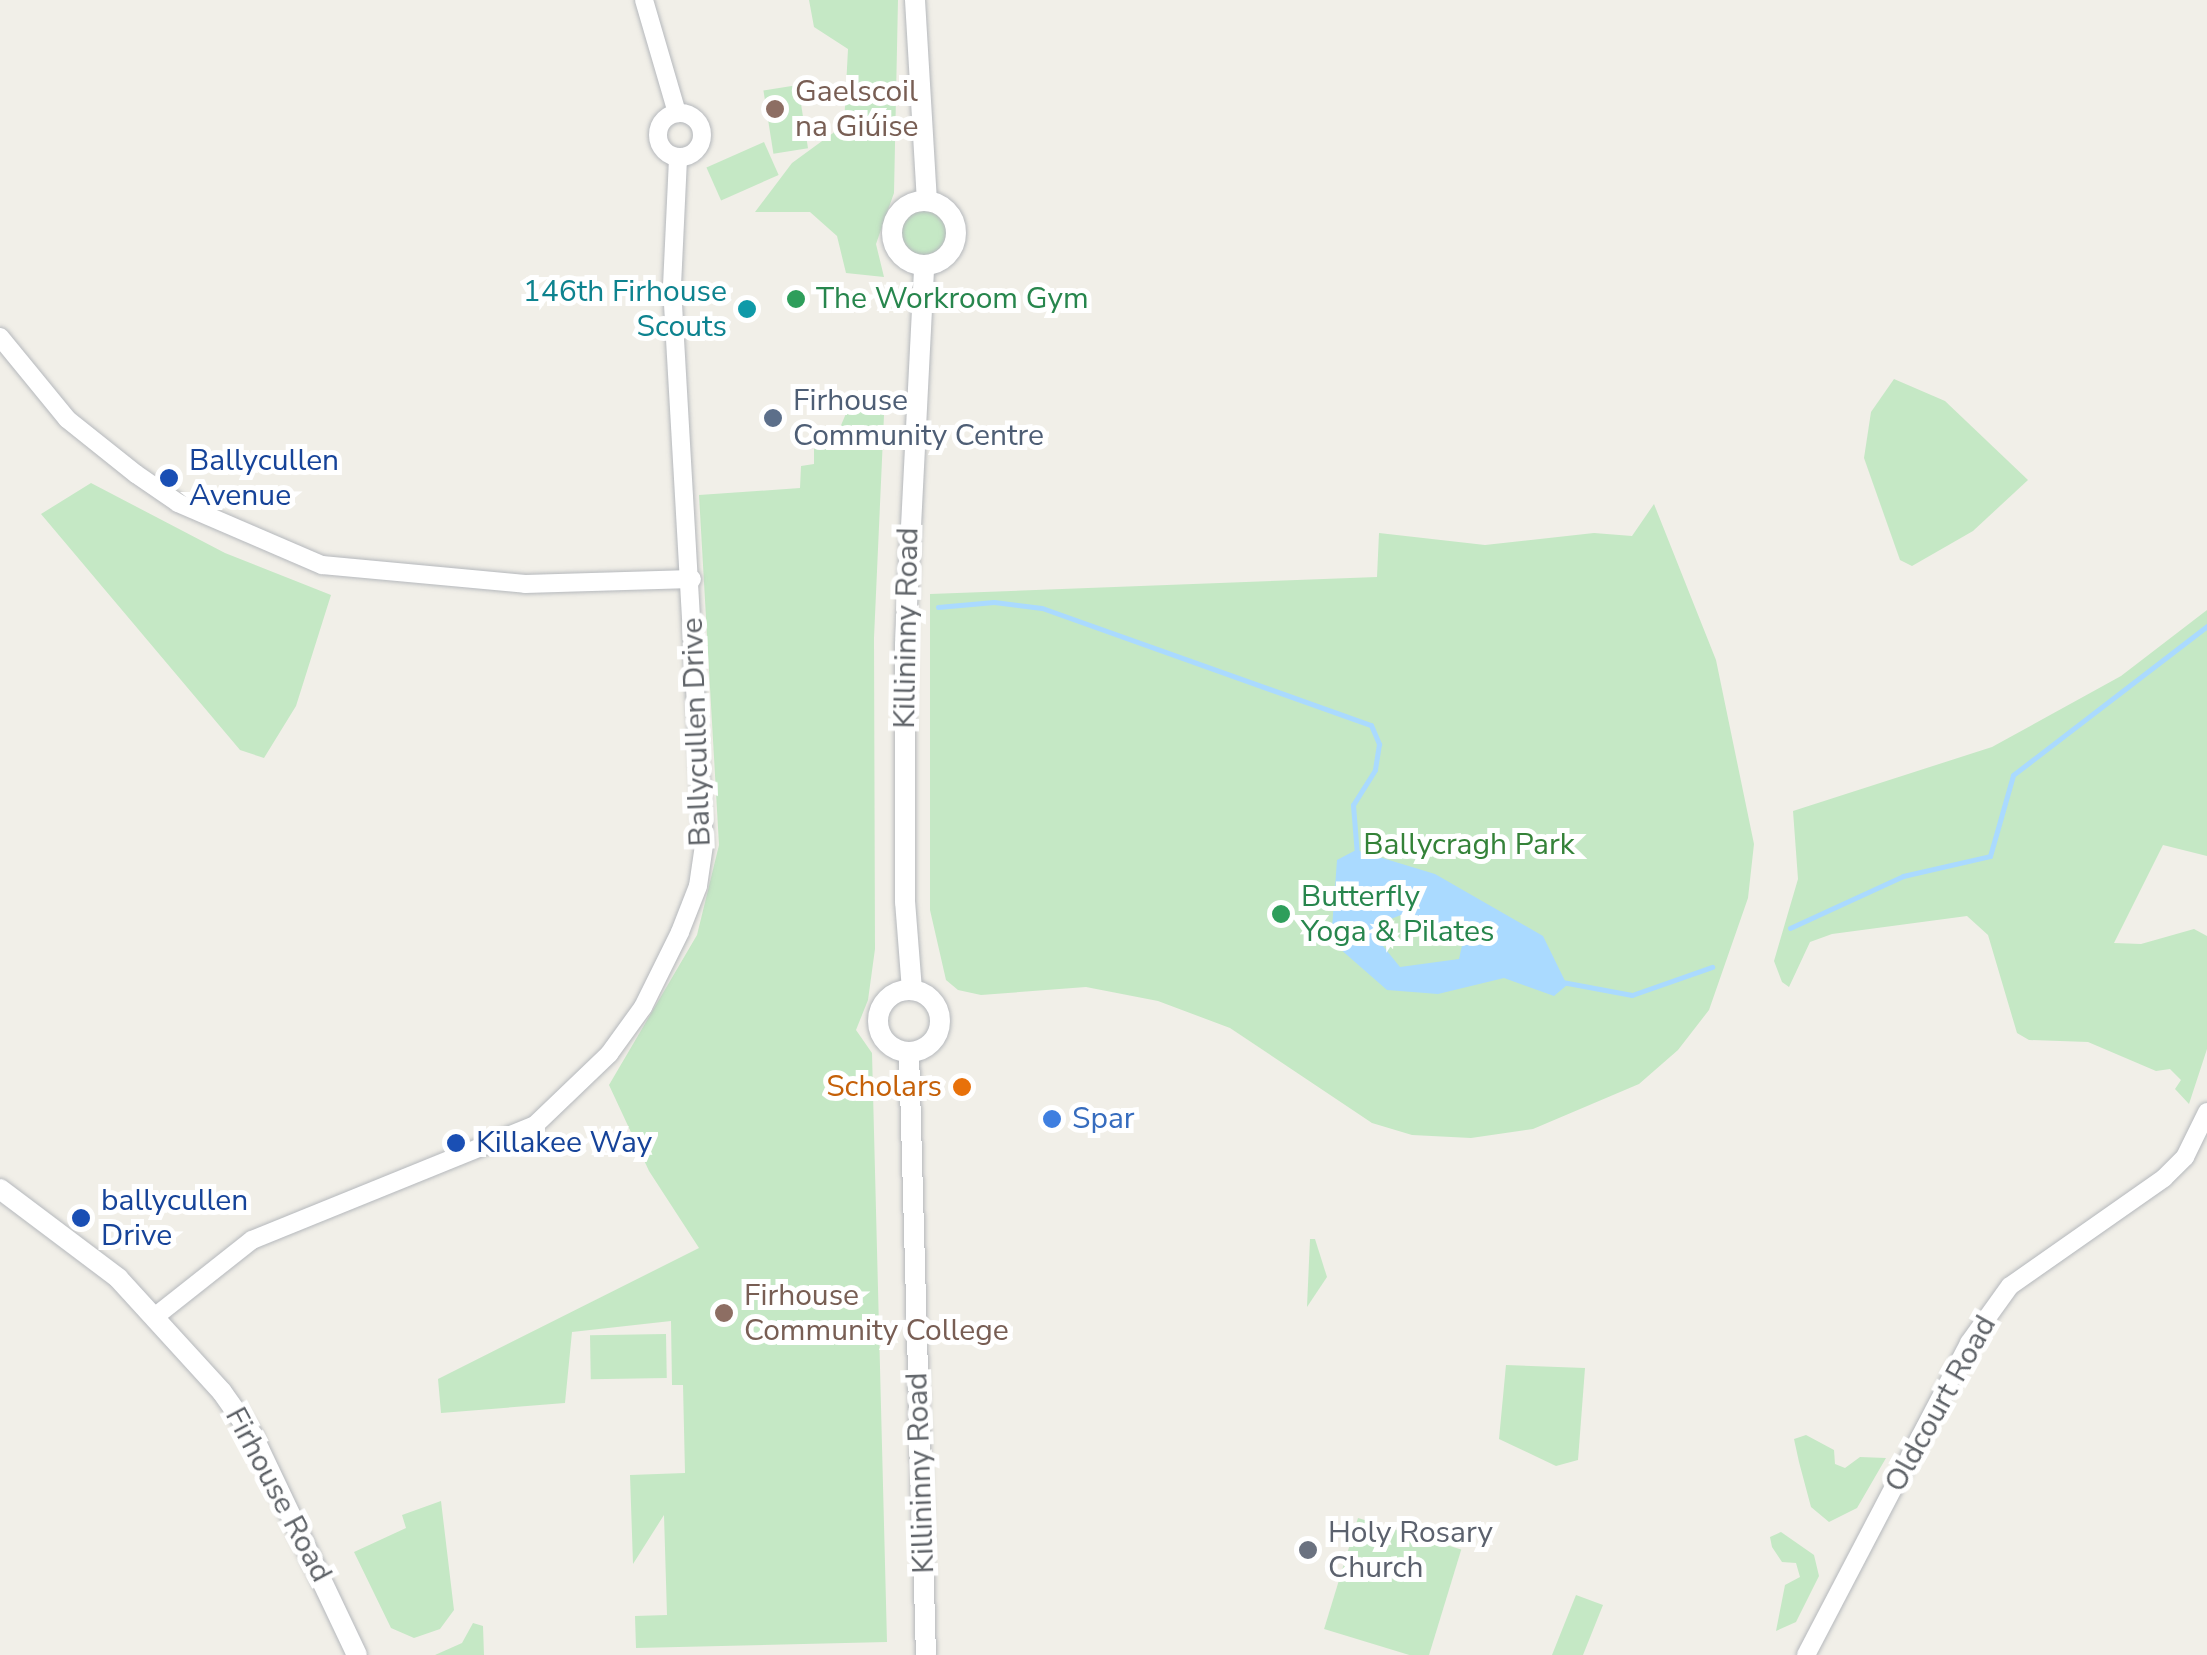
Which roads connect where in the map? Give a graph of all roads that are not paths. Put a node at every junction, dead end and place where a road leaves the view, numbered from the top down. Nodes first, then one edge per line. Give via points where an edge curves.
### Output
1 (644, 0) edge
2 (915, 0) edge
3 (677, 113) junction
4 (678, 158) junction
5 (928, 201) junction
6 (924, 266) junction
7 (0, 336) edge
8 (692, 579) junction
9 (912, 990) junction
10 (909, 1052) junction
11 (2207, 1112) edge
12 (0, 1189) edge
13 (156, 1315) junction
14 (357, 1655) edge
15 (926, 1655) edge
16 (1806, 1655) edge

1 - 3 street, Ballycullen Drive
2 - 5 main road
3 - 4 street, Ballycullen Drive via 665,119 658,137 664,151
3 - 4 street, Ballycullen Drive via 697,119 703,132 696,151
4 - 8 street, Ballycullen Drive via 671,248
5 - 6 main road via 951,214 957,235 949,254
5 - 6 main road via 904,208 893,226 902,256
6 - 9 main road, Killininny Road via 905,645 905,902
7 - 8 street via 67,419 136,474 178,502 322,565 524,584
8 - 13 street, Ballycullen Drive via 703,801 698,886 658,978 621,1038 575,1093 535,1125 252,1240
9 - 10 main road via 931,999 940,1018 928,1045
9 - 10 main road via 892,995 878,1022 891,1046
10 - 15 main road, Killininny Road
11 - 16 street, Oldcourt Road via 2185,1157 2164,1178 2010,1286 1969,1343
12 - 13 main road, Firhouse Road via 76,1243
13 - 14 main road, Firhouse Road via 253,1436

